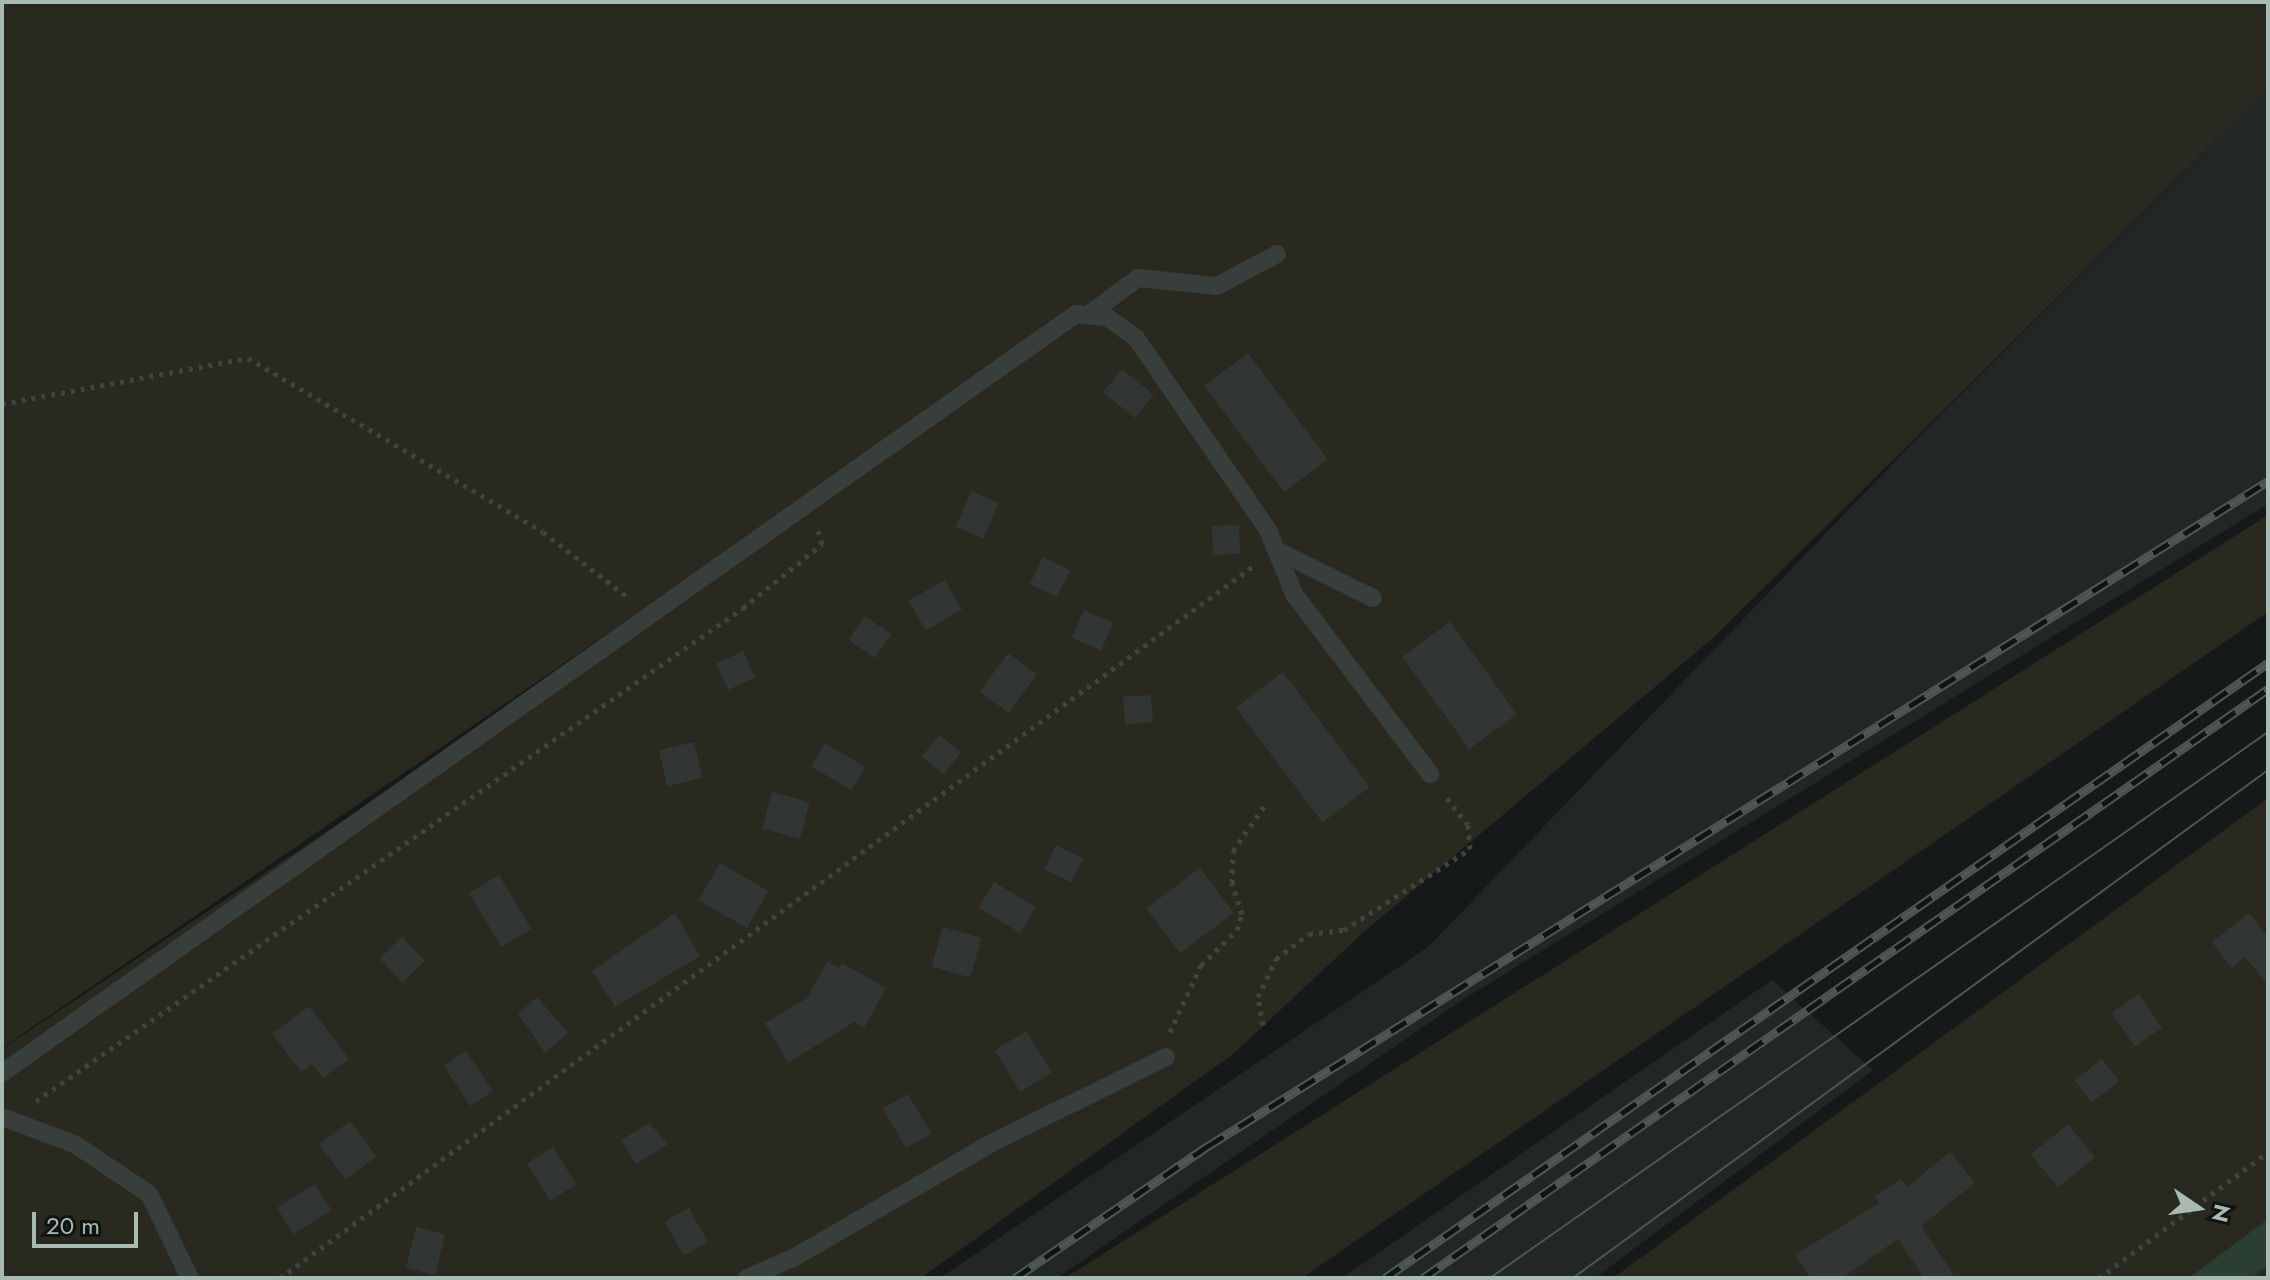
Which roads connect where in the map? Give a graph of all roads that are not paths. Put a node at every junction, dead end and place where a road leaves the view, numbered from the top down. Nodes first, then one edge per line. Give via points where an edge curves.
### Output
1 (1277, 254) dead end
2 (1088, 315) junction
3 (1276, 550) junction
4 (1373, 598) dead end
5 (1430, 774) road end
6 (1166, 1057) road end
7 (2, 1073) edge
8 (6, 1118) edge
9 (190, 1278) edge
10 (747, 1278) edge

1 - 2 lane via 1217,286 1138,278 1121,285
2 - 3 lane via 1107,317 1136,338
2 - 7 lane via 1076,314
3 - 4 lane
3 - 5 lane via 1294,594
6 - 10 lane via 992,1143 795,1257
8 - 9 lane via 76,1145 149,1194

